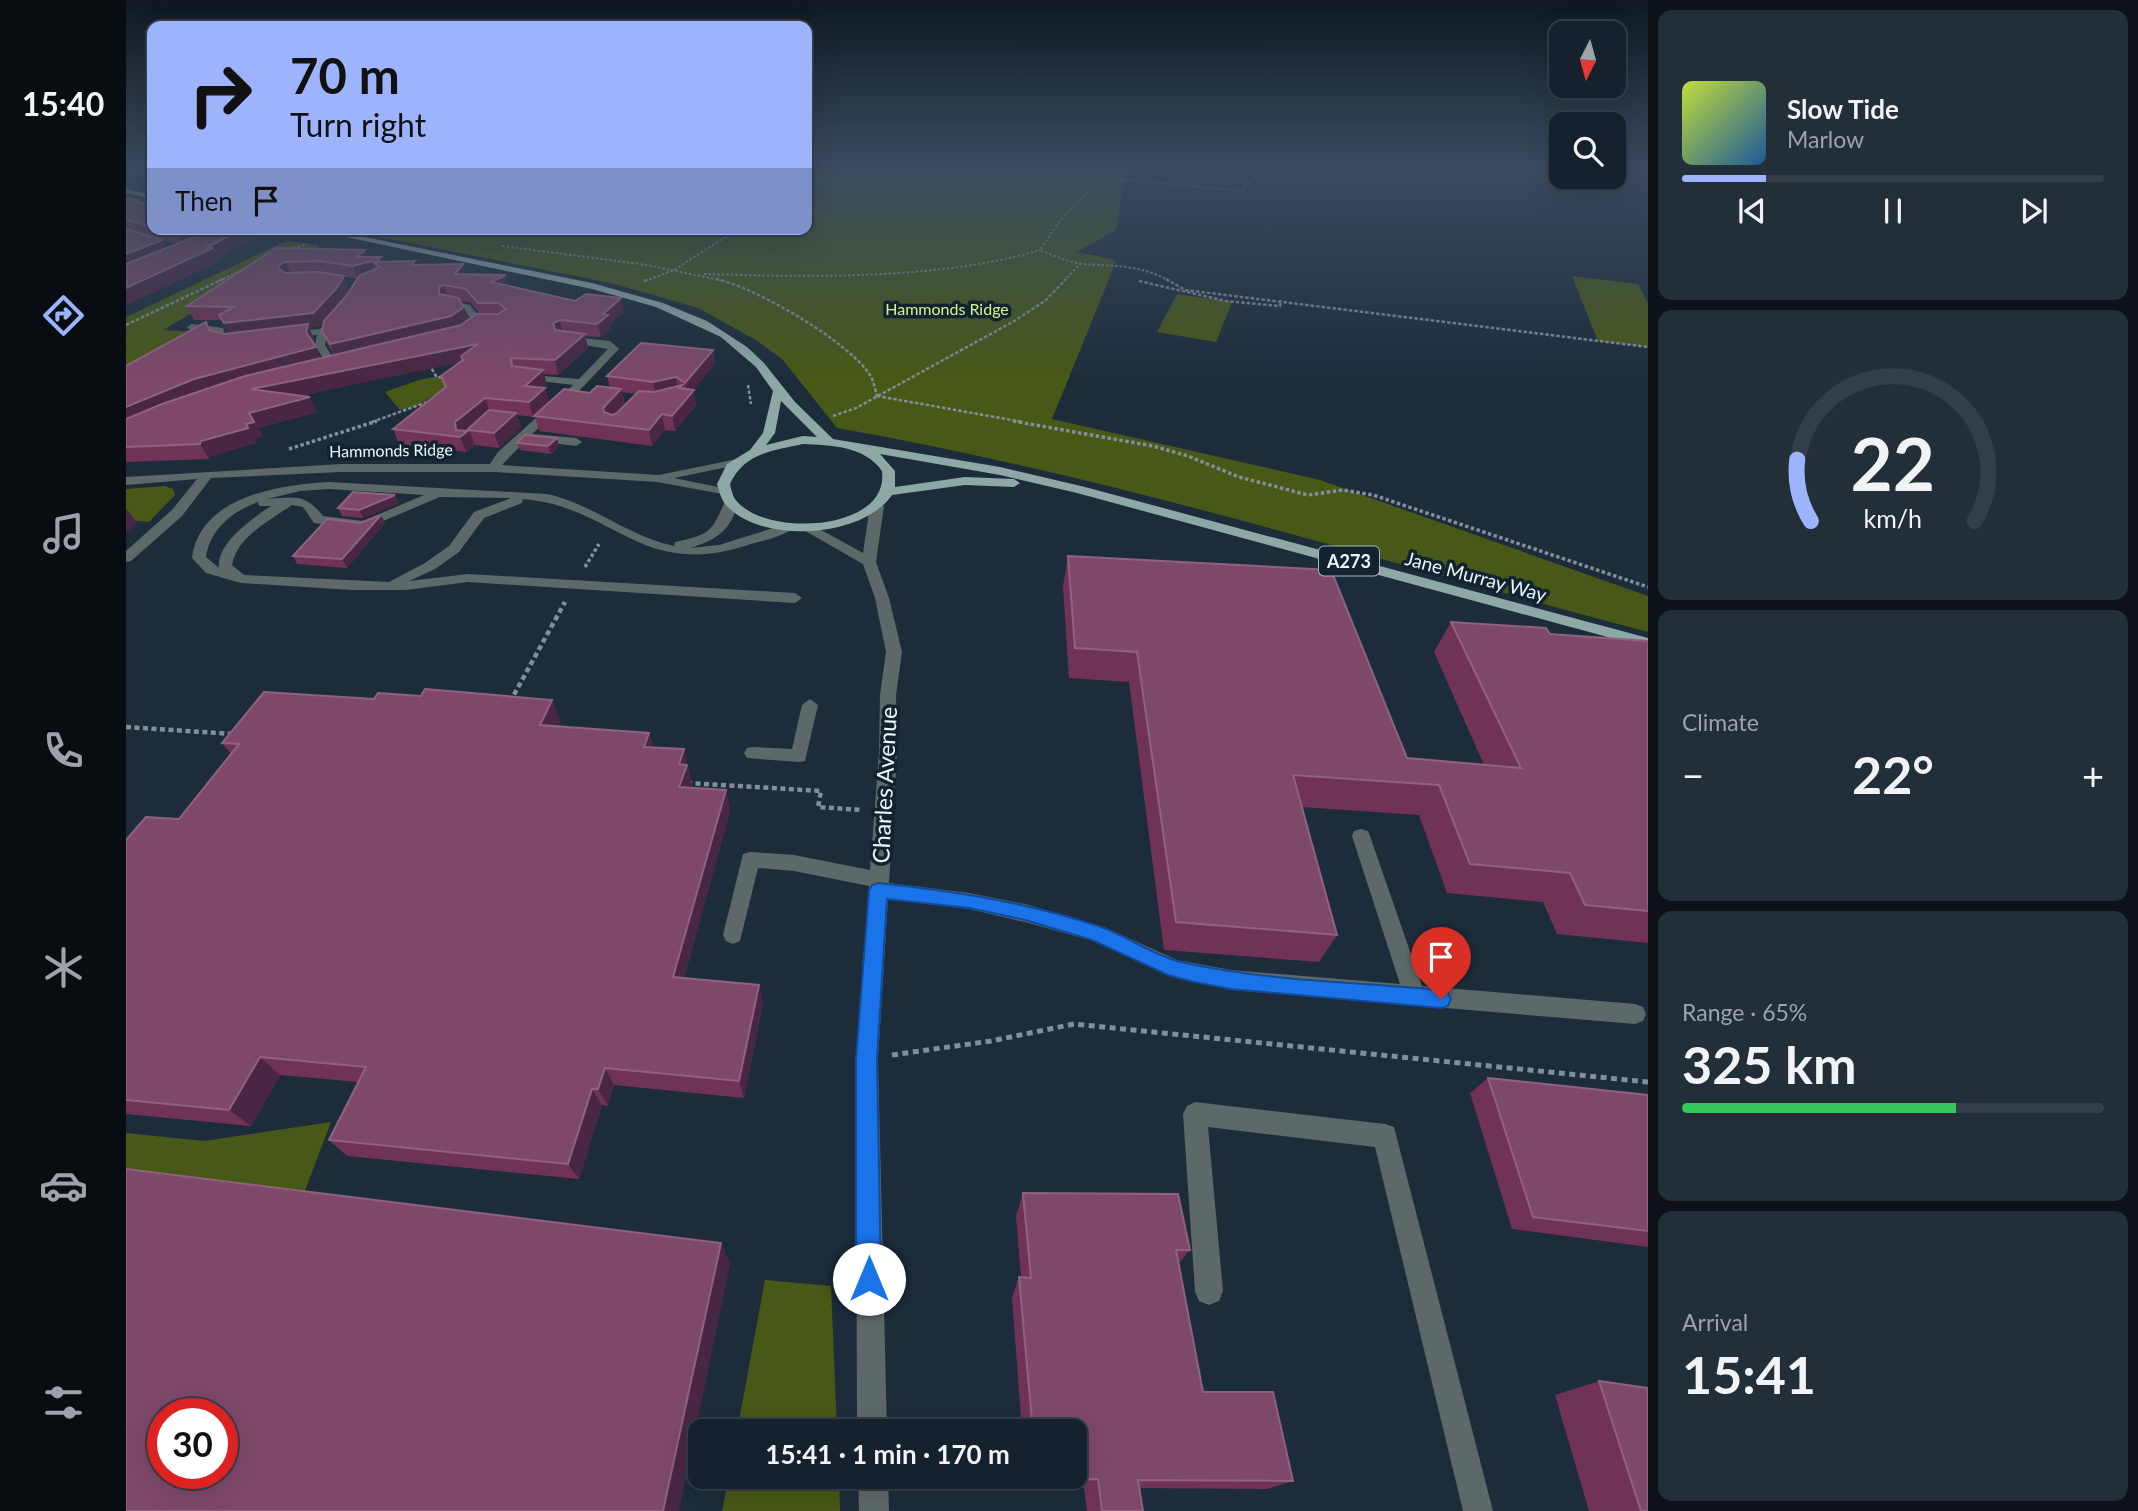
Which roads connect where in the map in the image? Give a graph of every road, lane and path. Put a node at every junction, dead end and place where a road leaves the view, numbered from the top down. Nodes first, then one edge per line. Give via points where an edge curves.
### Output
1 (319, 240) edge
2 (361, 240) edge
3 (722, 240) edge
4 (1047, 240) edge
5 (1040, 250) junction
6 (282, 253) edge
7 (1080, 264) junction
8 (247, 268) edge
9 (674, 270) dead end
10 (690, 274) dead end
11 (1139, 281) dead end
12 (1281, 300) junction
13 (449, 304) edge
14 (339, 314) edge
15 (502, 323) edge
16 (126, 325) edge
17 (192, 327) edge
18 (323, 332) junction
19 (271, 336) edge
20 (563, 338) edge
21 (244, 340) edge
22 (1648, 347) edge
23 (421, 359) edge
24 (344, 360) edge
25 (521, 376) edge
26 (744, 379) dead end
27 (447, 380) edge
28 (580, 389) junction
29 (778, 391) junction
30 (437, 396) edge
31 (877, 396) junction
32 (752, 406) dead end
33 (828, 417) dead end
34 (514, 421) edge
35 (537, 424) junction
36 (524, 436) junction
37 (828, 441) junction
38 (567, 443) dead end
39 (852, 446) junction
40 (756, 450) junction
41 (738, 461) junction
42 (494, 468) junction
43 (246, 471) junction
44 (207, 474) junction
45 (657, 478) junction
46 (126, 481) edge
47 (1049, 485) junction
48 (889, 492) junction
49 (447, 493) junction
50 (534, 497) junction
51 (726, 498) junction
52 (293, 501) junction
53 (877, 506) junction
54 (479, 515) junction
55 (786, 528) junction
56 (809, 528) junction
57 (204, 542) junction
58 (599, 544) dead end
59 (659, 546) junction
60 (454, 549) junction
61 (126, 558) edge
62 (869, 562) junction
63 (468, 578) junction
64 (241, 579) junction
65 (574, 585) junction
66 (383, 587) junction
67 (1648, 587) edge
68 (795, 598) dead end
69 (1648, 643) edge
70 (810, 705) dead end
71 (506, 710) edge
72 (126, 727) edge
73 (241, 734) edge
74 (753, 753) dead end
75 (680, 783) edge
76 (884, 810) junction
77 (1361, 836) dead end
78 (879, 885) junction
79 (733, 935) dead end
80 (1415, 997) junction
81 (1634, 1014) dead end
82 (867, 1059) junction
83 (1648, 1082) edge
84 (1209, 1291) dead end
85 (872, 1419) edge
86 (873, 1489) edge
87 (874, 1511) edge
88 (1478, 1511) edge

1 - 6 path
2 - 29 main road via 592,286 658,304 737,345 760,365
3 - 9 path
4 - 5 path
5 - 7 path
5 - 10 path via 1020,257 895,273 815,277
7 - 12 path via 1104,263 1156,273 1185,290
7 - 31 path via 1046,300 1016,320
8 - 16 path
11 - 12 path via 1259,304 1280,306
12 - 22 path
13 - 15 street via 461,304 476,314 473,325
14 - 18 street
17 - 21 street via 219,330 220,339 231,342
18 - 19 street
18 - 24 street via 320,345 325,365
20 - 28 street via 610,344 614,349
23 - 27 path via 436,376
25 - 28 street
26 - 32 path
28 - 35 street
29 - 37 main road
29 - 40 main road via 769,433
30 - 43 path via 417,408 258,460
31 - 33 path
31 - 67 path via 1153,446 1239,477 1308,495 1342,490 1373,495
34 - 35 street
35 - 36 street
36 - 38 street
36 - 42 street
37 - 39 main road, Jane Murray Way
37 - 40 main road, Jane Murray Way via 790,442
39 - 47 main road, Jane Murray Way / A273 via 1000,471
39 - 48 main road via 884,465 891,478
40 - 41 main road
41 - 45 street, Hammonds Ridge
41 - 51 main road via 723,481
42 - 43 street, Hammonds Ridge
42 - 45 street, Hammonds Ridge
43 - 44 street, Hammonds Ridge
44 - 46 street, Hammonds Ridge
44 - 61 street via 177,513
45 - 51 street, Hammonds Ridge
47 - 48 main road, Jane Murray Way / A273 via 965,481
47 - 69 main road, Jane Murray Way / A273 via 1129,502
48 - 53 main road
49 - 50 street
49 - 52 street via 364,525 319,520 310,506
49 - 54 street via 472,503
49 - 57 street via 318,486 276,491 233,509 209,528
50 - 54 street via 501,504
50 - 59 street via 562,501
51 - 55 main road via 744,516
51 - 59 street via 723,527 706,539
52 - 57 street via 247,507
52 - 64 street via 268,513 226,555 225,566
53 - 56 main road via 836,525
53 - 62 street, Charles Avenue
54 - 60 street
55 - 56 main road
55 - 59 street via 714,552
56 - 62 street
57 - 64 street via 199,558 206,566
58 - 65 path
60 - 63 street via 456,569
60 - 66 street via 413,575
62 - 76 street, Charles Avenue via 894,652
63 - 65 street
63 - 66 street
64 - 66 street
65 - 68 street
65 - 71 path
70 - 74 street via 799,756
72 - 73 path
75 - 76 path via 821,791 818,807
76 - 78 street, Charles Avenue
77 - 80 street
78 - 79 street via 794,863 750,860
78 - 80 street via 1025,913 1097,933 1175,969 1231,980
78 - 82 street, Charles Avenue
80 - 81 street
82 - 83 path via 1074,1024
82 - 85 street, Charles Avenue
84 - 88 street via 1195,1114 1385,1136
86 - 87 street

